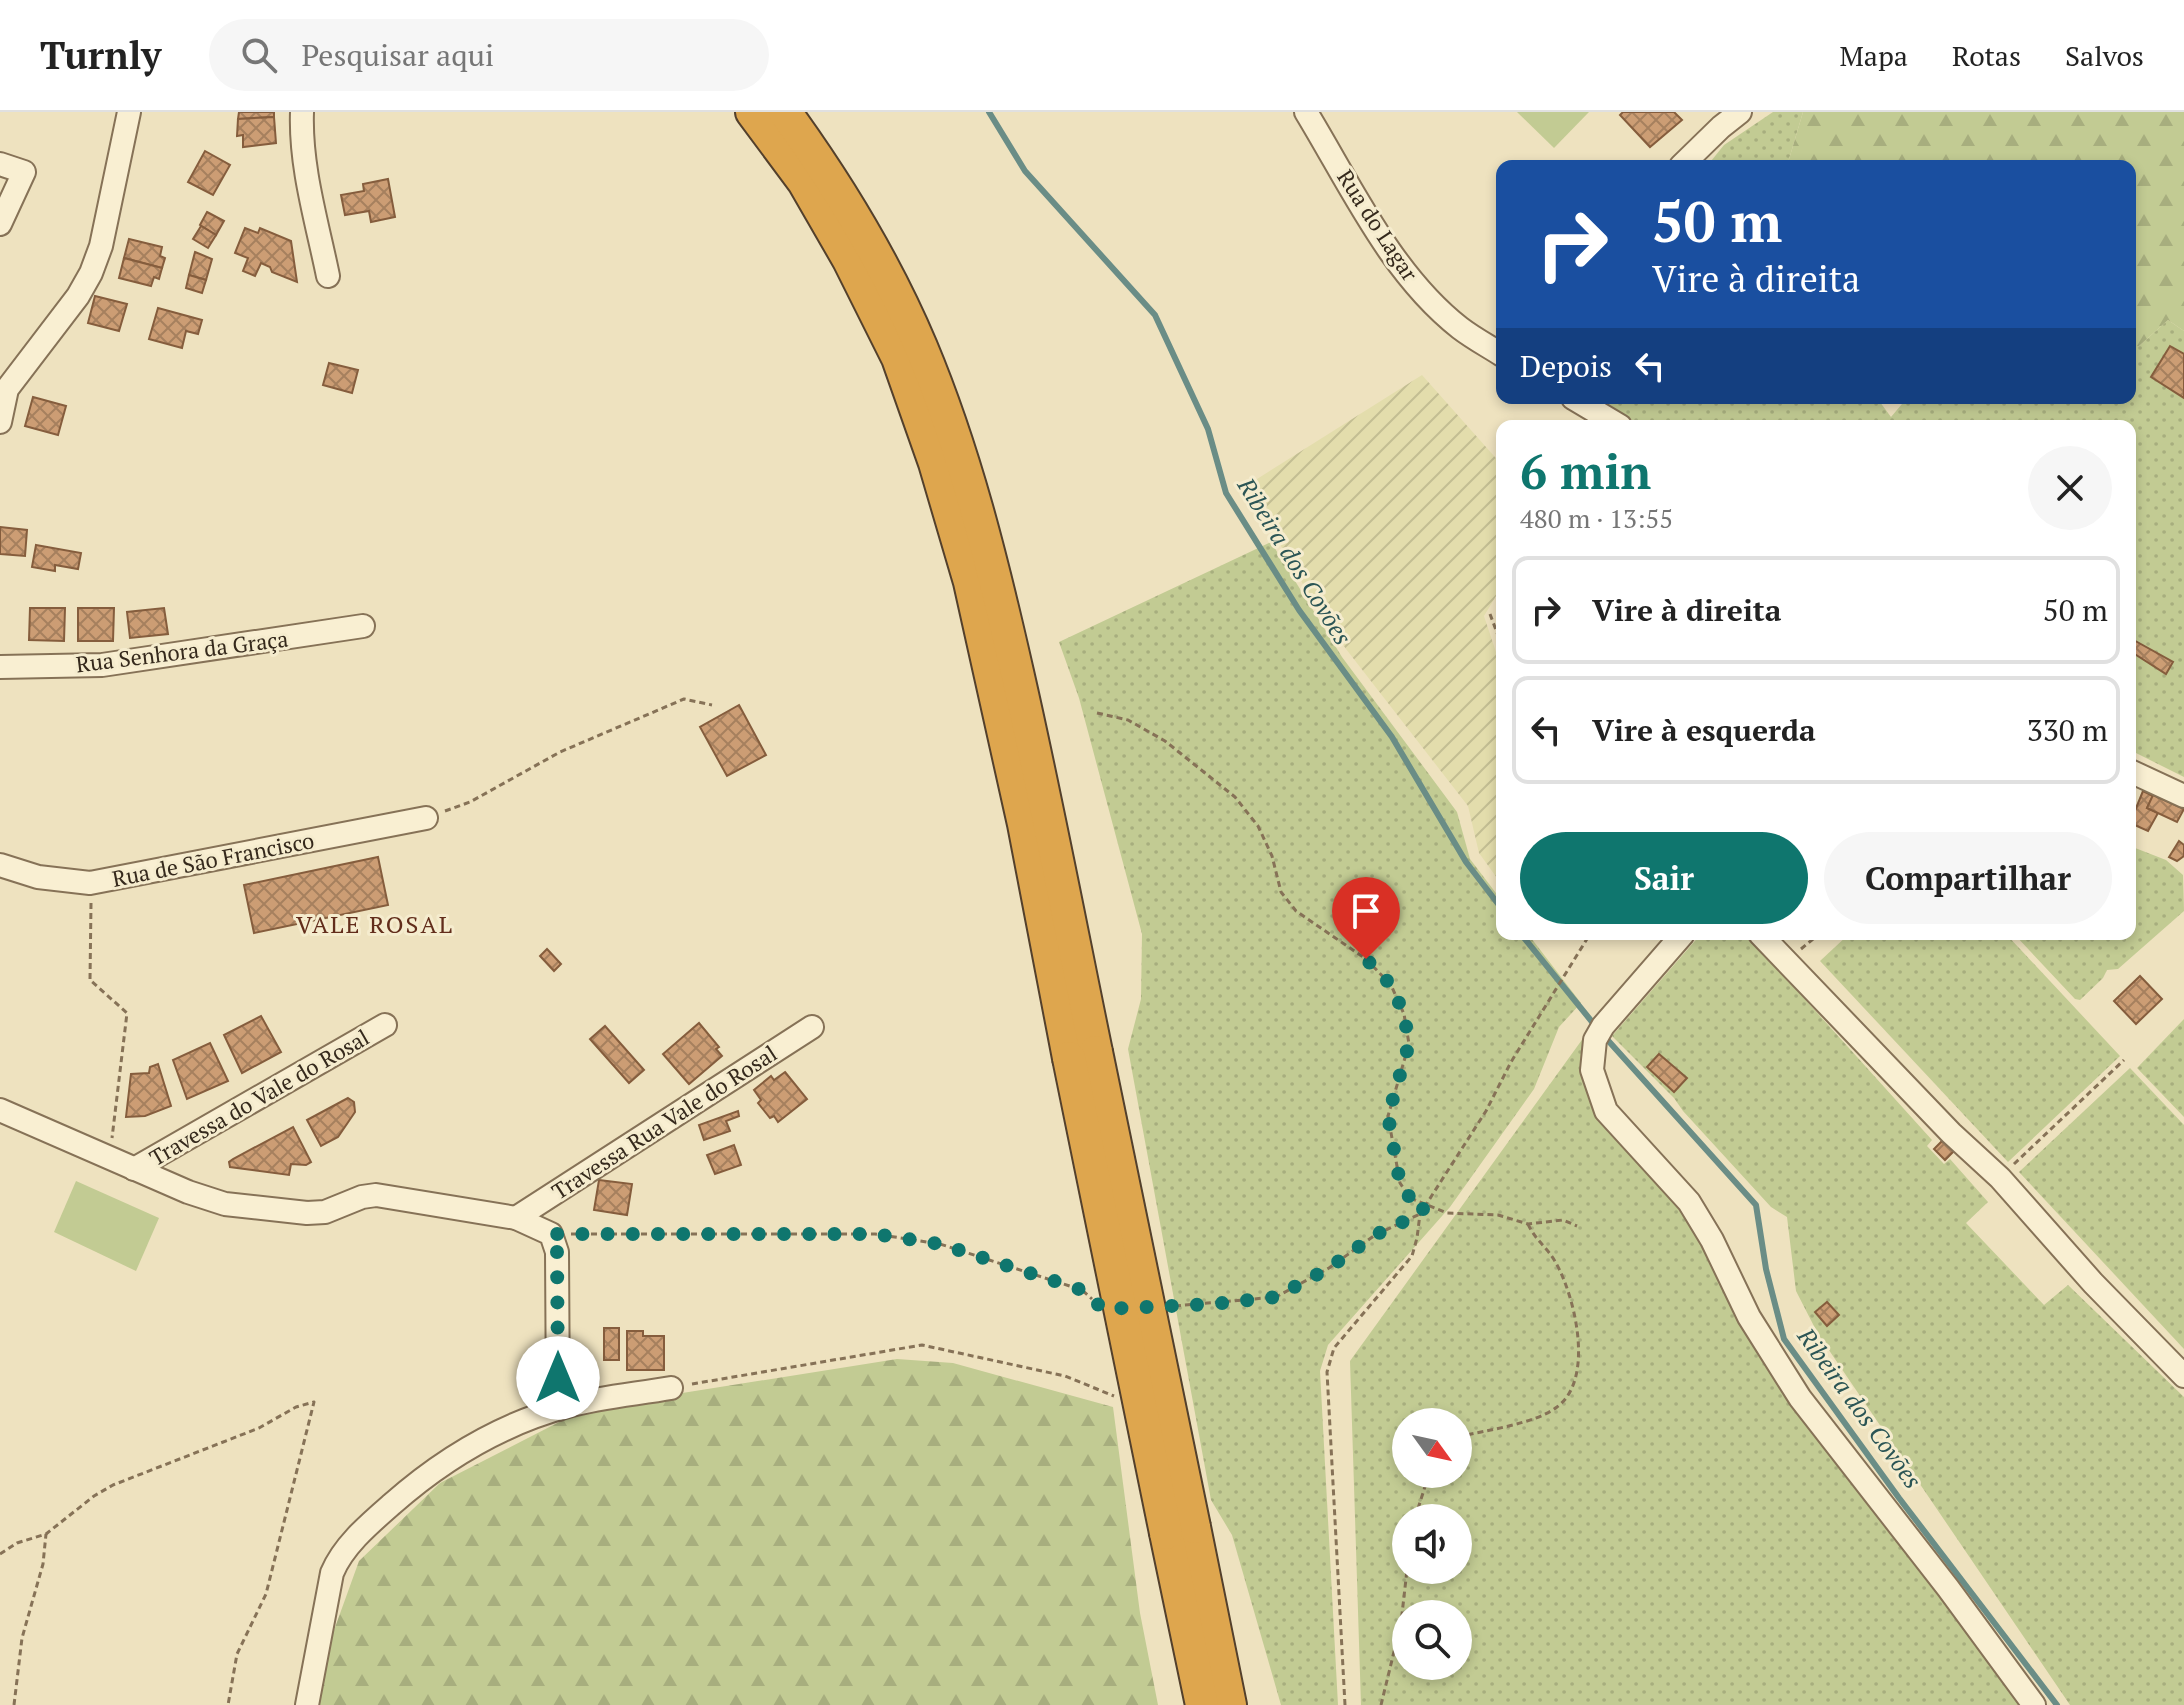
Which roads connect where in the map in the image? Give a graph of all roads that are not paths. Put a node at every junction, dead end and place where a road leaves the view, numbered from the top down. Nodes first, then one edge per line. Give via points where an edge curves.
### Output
1 (129, 112) edge
2 (302, 112) edge
3 (752, 112) edge
4 (785, 112) edge
5 (1306, 112) edge
6 (1740, 112) edge
7 (1687, 160) edge
8 (0, 164) edge
9 (0, 224) edge
10 (328, 276) dead end
11 (1496, 351) edge
12 (4, 388) edge
13 (1583, 404) edge
14 (1610, 420) edge
15 (0, 422) edge
16 (363, 626) dead end
17 (0, 667) edge
18 (2136, 774) edge
19 (2184, 796) edge
20 (426, 818) road end
21 (0, 865) edge
22 (1678, 940) edge
23 (1766, 940) edge
24 (385, 1025) dead end
25 (812, 1027) dead end
26 (1082, 1055) junction
27 (0, 1110) edge
28 (134, 1169) junction
29 (516, 1218) junction
30 (2184, 1376) edge
31 (671, 1388) road end
32 (558, 1409) junction
33 (1180, 1530) junction
34 (307, 1705) edge
35 (1202, 1705) edge
36 (1230, 1705) edge
37 (2034, 1705) edge

1 - 12 street via 91,273
2 - 10 street via 306,174
3 - 26 highway via 804,182 849,260 898,358 935,463 970,582
4 - 26 highway via 872,247 921,346 963,462 994,568 1042,783
5 - 11 street, Rua do Lagar via 1392,254 1460,328
6 - 7 street
8 - 9 street via 24,172
12 - 15 street
13 - 14 street
16 - 17 street, Rua Senhora da Graça via 102,665
18 - 19 street
20 - 21 street, Rua de São Francisco via 90,883 38,877
22 - 37 street via 1599,1033 1592,1070 1606,1111 1689,1202 1749,1317 1800,1398
23 - 30 street via 2000,1178
24 - 28 street, Travessa do Vale do Rosal
25 - 29 street, Travessa Rua Vale do Rosal
26 - 33 highway, bridge
27 - 28 street
28 - 29 street via 225,1204 325,1212 376,1195
29 - 32 street via 551,1234 557,1252
31 - 32 street
32 - 34 street via 459,1452 376,1518 344,1551 332,1573
33 - 35 highway
33 - 36 highway

